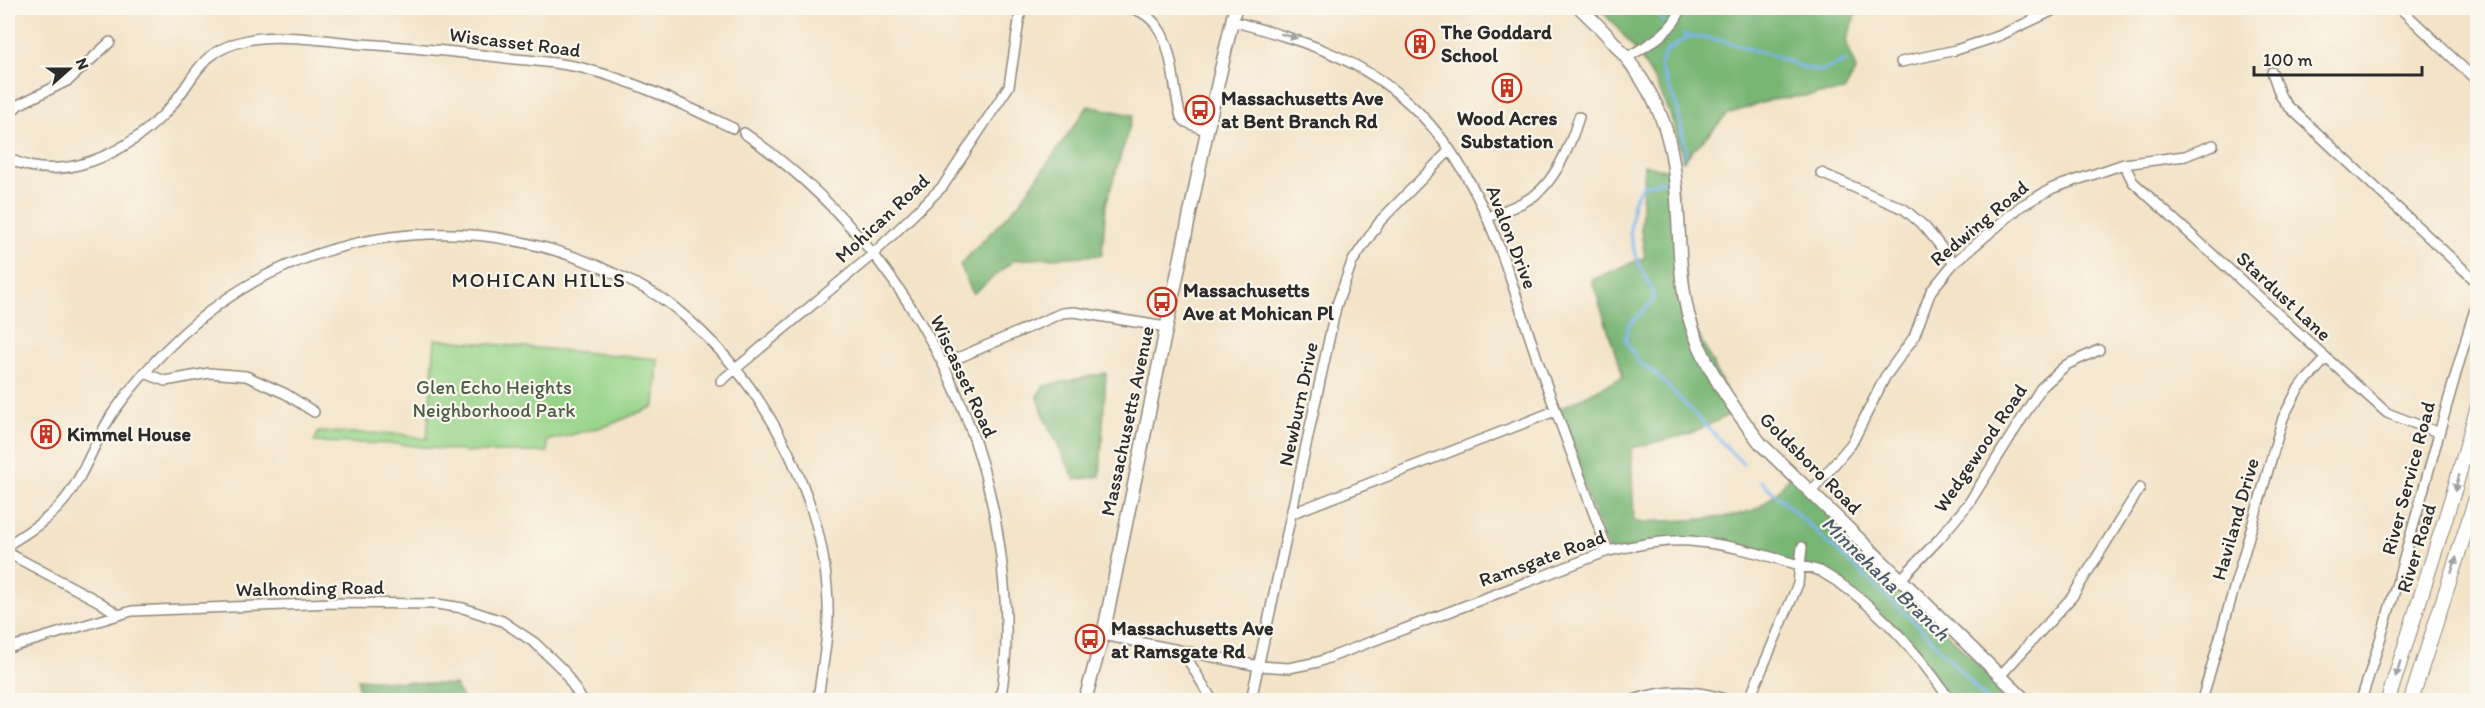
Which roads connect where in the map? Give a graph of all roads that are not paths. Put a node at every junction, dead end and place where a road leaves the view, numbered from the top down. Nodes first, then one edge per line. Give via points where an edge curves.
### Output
1 (1021, 8) edge
2 (1130, 8) edge
3 (1235, 8) edge
4 (1580, 8) edge
5 (1681, 8) edge
6 (2058, 8) edge
7 (2400, 8) edge
8 (1232, 21) junction
9 (110, 42) dead end
10 (1626, 58) junction
11 (1901, 62) dead end
12 (2271, 72) dead end
13 (2478, 82) edge
14 (8, 116) edge
15 (1578, 117) dead end
16 (733, 128) dead end
17 (1207, 131) junction
18 (744, 133) dead end
19 (2213, 146) dead end
20 (1450, 150) junction
21 (8, 158) edge
22 (2124, 164) junction
23 (1821, 173) dead end
24 (1488, 217) junction
25 (872, 255) junction
26 (1954, 263) junction
27 (2478, 283) edge
28 (2478, 299) edge
29 (1166, 327) junction
30 (2099, 350) dead end
31 (2326, 358) junction
32 (944, 364) junction
33 (737, 368) junction
34 (145, 373) junction
35 (721, 381) dead end
36 (2478, 406) edge
37 (1555, 411) junction
38 (314, 412) dead end
39 (2437, 432) junction
40 (2140, 488) dead end
41 (1811, 492) junction
42 (2478, 492) edge
43 (1293, 513) junction
44 (8, 545) edge
45 (1802, 547) dead end
46 (1608, 550) junction
47 (8, 553) edge
48 (1799, 565) junction
49 (1901, 579) junction
50 (119, 615) junction
51 (1103, 635) junction
52 (8, 648) edge
53 (1184, 652) junction
54 (1259, 666) junction
55 (2000, 676) junction
56 (582, 700) edge
57 (818, 700) edge
58 (999, 700) edge
59 (1084, 700) edge
60 (1212, 700) edge
61 (1251, 700) edge
62 (1634, 700) edge
63 (1727, 700) edge
64 (1749, 700) edge
65 (1950, 700) edge
66 (2025, 700) edge
67 (2202, 700) edge
68 (2361, 700) edge
69 (2388, 700) edge
70 (2411, 700) edge

1 - 25 street, Mohican Road via 1009,86 943,186
2 - 17 street via 1144,14 1160,30 1169,49 1181,117
3 - 8 main road, Massachusetts Avenue
4 - 10 main road, Goldsboro Road
5 - 10 street via 1664,32
6 - 11 street via 1999,36
7 - 13 street
8 - 17 main road, Massachusetts Avenue
8 -> 20 street, Avalon Drive via 1308,42 1361,67 1411,105
9 - 14 street via 69,80 18,105
10 - 41 main road, Goldsboro Road via 1649,91 1670,145 1684,290 1699,343 1736,412 1761,444
12 - 27 street via 2287,105
15 - 24 street via 1558,164 1539,192
16 - 21 street, Wiscasset Road via 620,78 584,68 429,49 305,39 251,39 212,54 196,68 162,116 133,140 101,158 72,167 49,167
17 - 29 main road, Massachusetts Avenue
18 - 25 street, Wiscasset Road via 803,178 840,213
19 - 22 street, Redwing Road via 2185,156
20 - 24 street, Avalon Drive
20 - 43 street, Newburn Drive via 1381,220 1352,262 1336,307
22 - 26 street, Redwing Road via 2036,195
22 - 31 street, Stardust Lane via 2133,182
23 - 26 street via 1904,209 1925,227
24 - 37 street, Avalon Drive
25 - 32 street, Wiscasset Road via 915,312
25 - 33 street, Mohican Road
26 - 41 street, Redwing Road via 1931,291 1914,337 1886,377 1852,443
28 - 39 street, River Service Road
29 - 32 street via 1062,313
29 - 51 main road, Massachusetts Avenue
30 - 49 street, Wedgewood Road via 2066,365 2041,388 1969,503
31 - 39 street, Stardust Lane via 2387,413
31 - 67 street, Haviland Drive via 2298,389 2283,418
32 - 58 street, Wiscasset Road via 981,456 999,541 1006,640
33 - 34 street via 675,309 621,276 525,242 450,233 394,236 357,243 318,253 262,278 206,315
33 - 35 street, Mohican Road
33 - 57 street via 781,435 813,516 822,556 828,618
34 - 38 street via 165,381 210,373 246,376
34 - 44 street via 113,412 64,502
36 -> 69 main road, River Road
37 - 43 street
37 - 46 street, Avalon Drive
39 - 68 street, River Service Road via 2391,611
40 - 55 street via 2072,597
41 - 49 main road, Goldsboro Road
70 -> 42 main road, River Road
43 - 54 street, Newburn Drive
45 - 48 street
46 - 48 street, Ramsgate Road via 1651,542 1697,541
46 - 54 street, Ramsgate Road via 1318,662 1289,668
47 - 50 street
48 - 64 street via 1798,584
48 - 65 street, Ramsgate Road via 1824,573 1868,605 1896,631
49 - 55 main road, Goldsboro Road
50 - 52 street, Walhonding Road
50 - 56 street, Walhonding Road via 132,611 333,603 463,608 502,621 535,643 563,670
51 - 53 street, Ramsgate Road
51 - 59 main road, Massachusetts Avenue
53 - 54 street, Ramsgate Road
53 - 60 street
54 - 61 street, Newburn Drive
55 - 66 main road, Goldsboro Road
62 - 63 street via 1684,691

